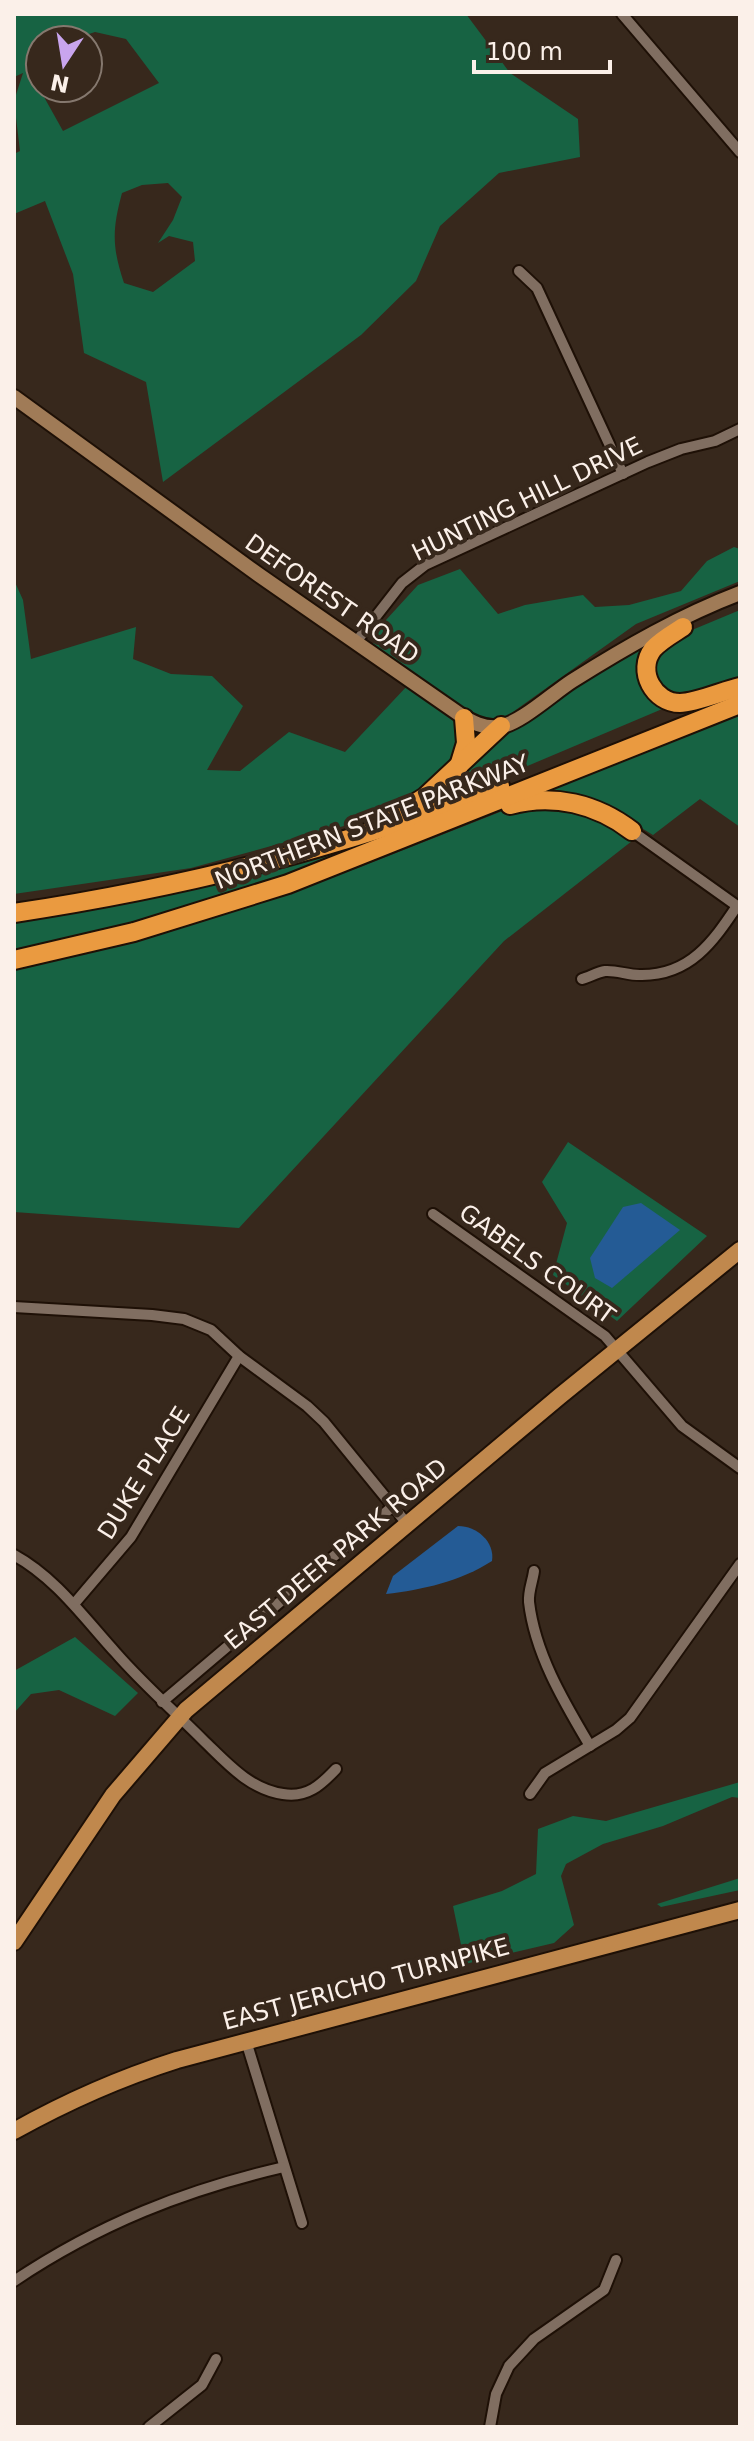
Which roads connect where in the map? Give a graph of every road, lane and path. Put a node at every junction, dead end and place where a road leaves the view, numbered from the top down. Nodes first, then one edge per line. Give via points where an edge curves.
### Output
1 (622, 14) edge
2 (740, 152) edge
3 (519, 271) dead end
4 (14, 397) edge
5 (740, 429) edge
6 (623, 474) junction
7 (740, 593) edge
8 (740, 602) edge
9 (683, 627) junction
10 (356, 642) junction
11 (639, 642) junction
12 (740, 689) edge
13 (740, 704) edge
14 (464, 718) junction
15 (501, 726) junction
16 (459, 766) junction
17 (445, 822) junction
18 (632, 831) joint
19 (304, 852) junction
20 (739, 907) edge
21 (14, 913) edge
22 (14, 960) edge
23 (582, 979) dead end
24 (433, 1214) dead end
25 (740, 1250) edge
26 (14, 1307) edge
27 (617, 1349) junction
28 (239, 1356) junction
29 (740, 1468) edge
30 (392, 1507) junction
31 (408, 1525) junction
32 (14, 1555) edge
33 (740, 1564) edge
34 (534, 1571) dead end
35 (74, 1604) junction
36 (162, 1702) junction
37 (179, 1717) junction
38 (590, 1746) junction
39 (336, 1769) dead end
40 (530, 1794) dead end
41 (740, 1910) edge
42 (14, 1942) edge
43 (246, 2041) junction
44 (14, 2131) edge
45 (284, 2167) junction
46 (302, 2223) dead end
47 (616, 2260) dead end
48 (14, 2281) edge
49 (216, 2359) dead end
50 (149, 2427) edge
51 (490, 2427) edge

1 - 2 street
3 - 6 street via 537,288
4 - 10 street, DEFOREST ROAD
5 - 6 street, HUNTING HILL DRIVE
6 - 10 street, HUNTING HILL DRIVE via 425,565 402,583
7 - 11 street
8 - 9 street
9 - 11 street
9 - 12 highway via 649,656 647,676 655,692 683,703
10 - 14 street, DEFOREST ROAD
11 - 15 street
12 - 19 highway, NORTHERN STATE PARKWAY via 466,799
13 - 17 highway, NORTHERN STATE PARKWAY
14 - 15 street, DEFOREST ROAD via 482,726
14 - 16 highway via 466,743
15 - 16 highway
16 - 19 highway via 402,813
17 - 18 highway via 546,799 589,807
17 - 22 highway, NORTHERN STATE PARKWAY via 198,914
18 - 20 street
19 - 21 highway, NORTHERN STATE PARKWAY via 177,883
20 - 23 street via 714,940 683,967 643,975 606,971
24 - 27 street, GABELS COURT
25 - 27 main road, EAST DEER PARK ROAD
26 - 28 street via 184,1319 211,1330
27 - 29 street, GABELS COURT via 682,1426
27 - 31 main road, EAST DEER PARK ROAD
28 - 30 street via 324,1422
28 - 35 street, DUKE PLACE via 131,1537
30 - 31 street
30 - 36 street
31 - 37 main road, EAST DEER PARK ROAD
32 - 35 street
33 - 38 street via 630,1718
34 - 38 street via 529,1600 546,1663
35 - 36 street
36 - 37 street
37 - 39 street via 241,1776 261,1788 283,1794 310,1792
37 - 42 main road, EAST DEER PARK ROAD via 98,1814
38 - 40 street via 545,1773
41 - 43 main road, EAST JERICHO TURNPIKE
43 - 44 main road, EAST JERICHO TURNPIKE via 135,2073
43 - 45 street
45 - 46 street
45 - 48 street via 143,2210 78,2241
47 - 51 street via 604,2290 534,2339 509,2366 496,2394
49 - 50 street via 202,2385

